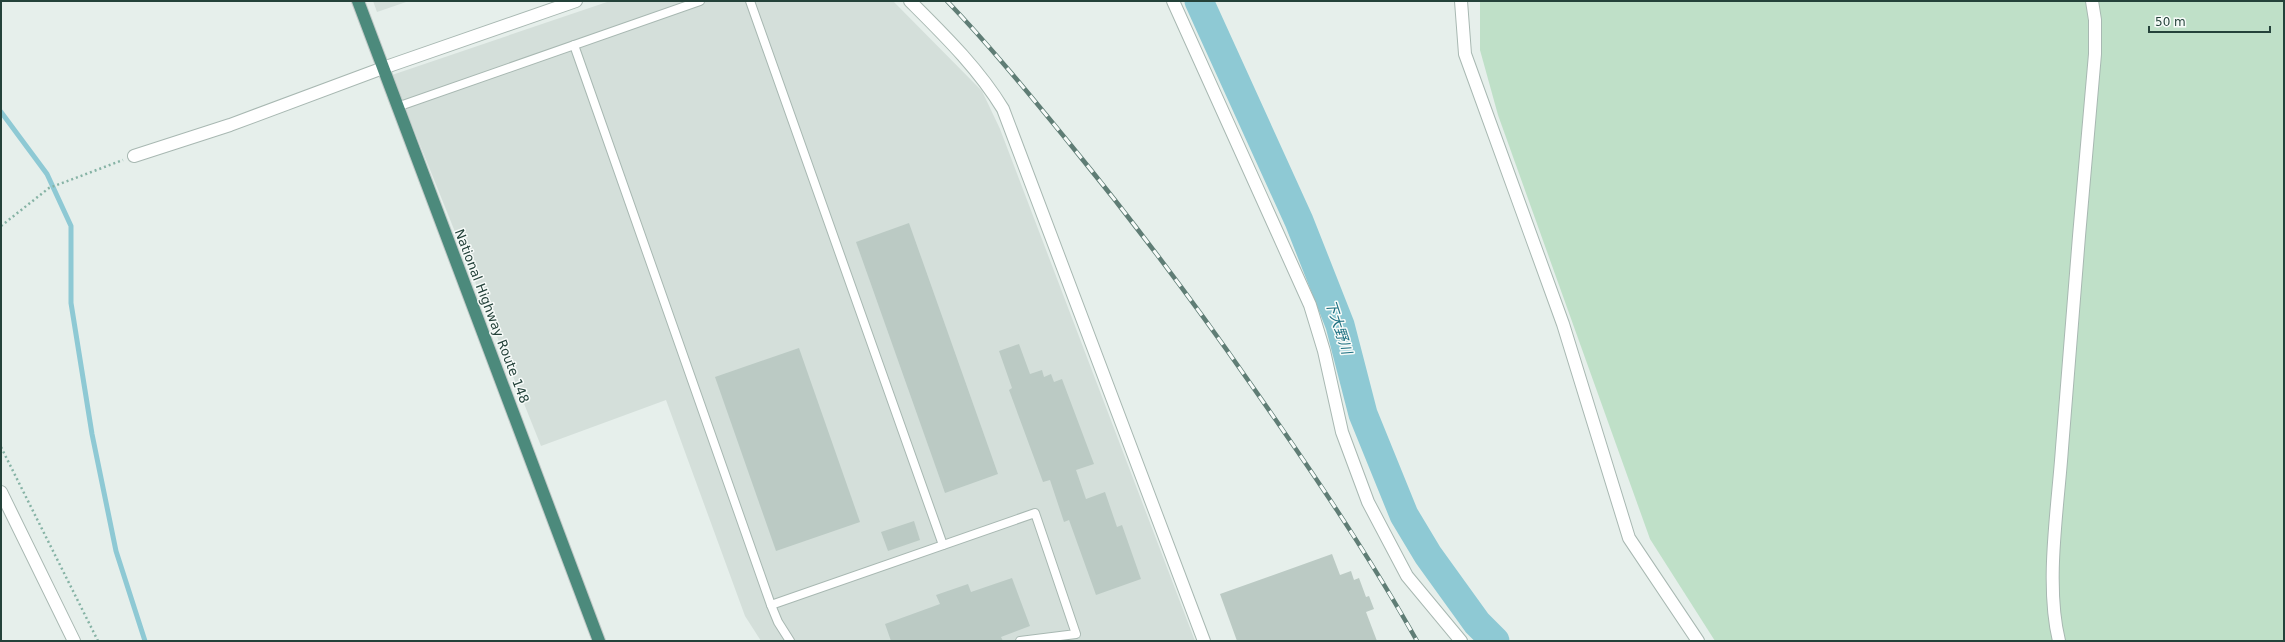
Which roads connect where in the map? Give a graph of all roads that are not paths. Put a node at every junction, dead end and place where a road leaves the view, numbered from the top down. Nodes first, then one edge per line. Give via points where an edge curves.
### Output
1 (358, 1) edge
2 (576, 1) edge
3 (700, 1) edge
4 (750, 1) edge
5 (910, 1) edge
6 (1173, 1) edge
7 (1461, 1) edge
8 (2092, 1) edge
9 (574, 45) junction
10 (383, 68) junction
11 (398, 107) junction
12 (134, 156) road end
13 (1, 492) edge
14 (943, 545) junction
15 (771, 605) junction
16 (74, 641) edge
17 (599, 641) edge
18 (790, 641) edge
19 (1020, 641) edge
20 (1204, 641) edge
21 (1461, 641) edge
22 (1698, 641) edge
23 (2058, 641) edge

1 - 10 highway, National Highway Route 148
2 - 10 street
3 - 9 lane
4 - 14 lane
5 - 20 street via 957,48 989,87 1003,109
6 - 21 street via 1310,305 1324,351 1342,432 1368,502 1407,576
7 - 22 street via 1465,54 1563,324 1629,538
8 - 23 street via 2095,54 2054,564 2054,612
9 - 11 lane
9 - 15 lane
10 - 11 highway, National Highway Route 148
10 - 12 street via 230,125
11 - 17 highway, National Highway Route 148
13 - 16 street
14 - 15 lane
14 - 19 lane via 1035,513 1076,634
15 - 18 lane

